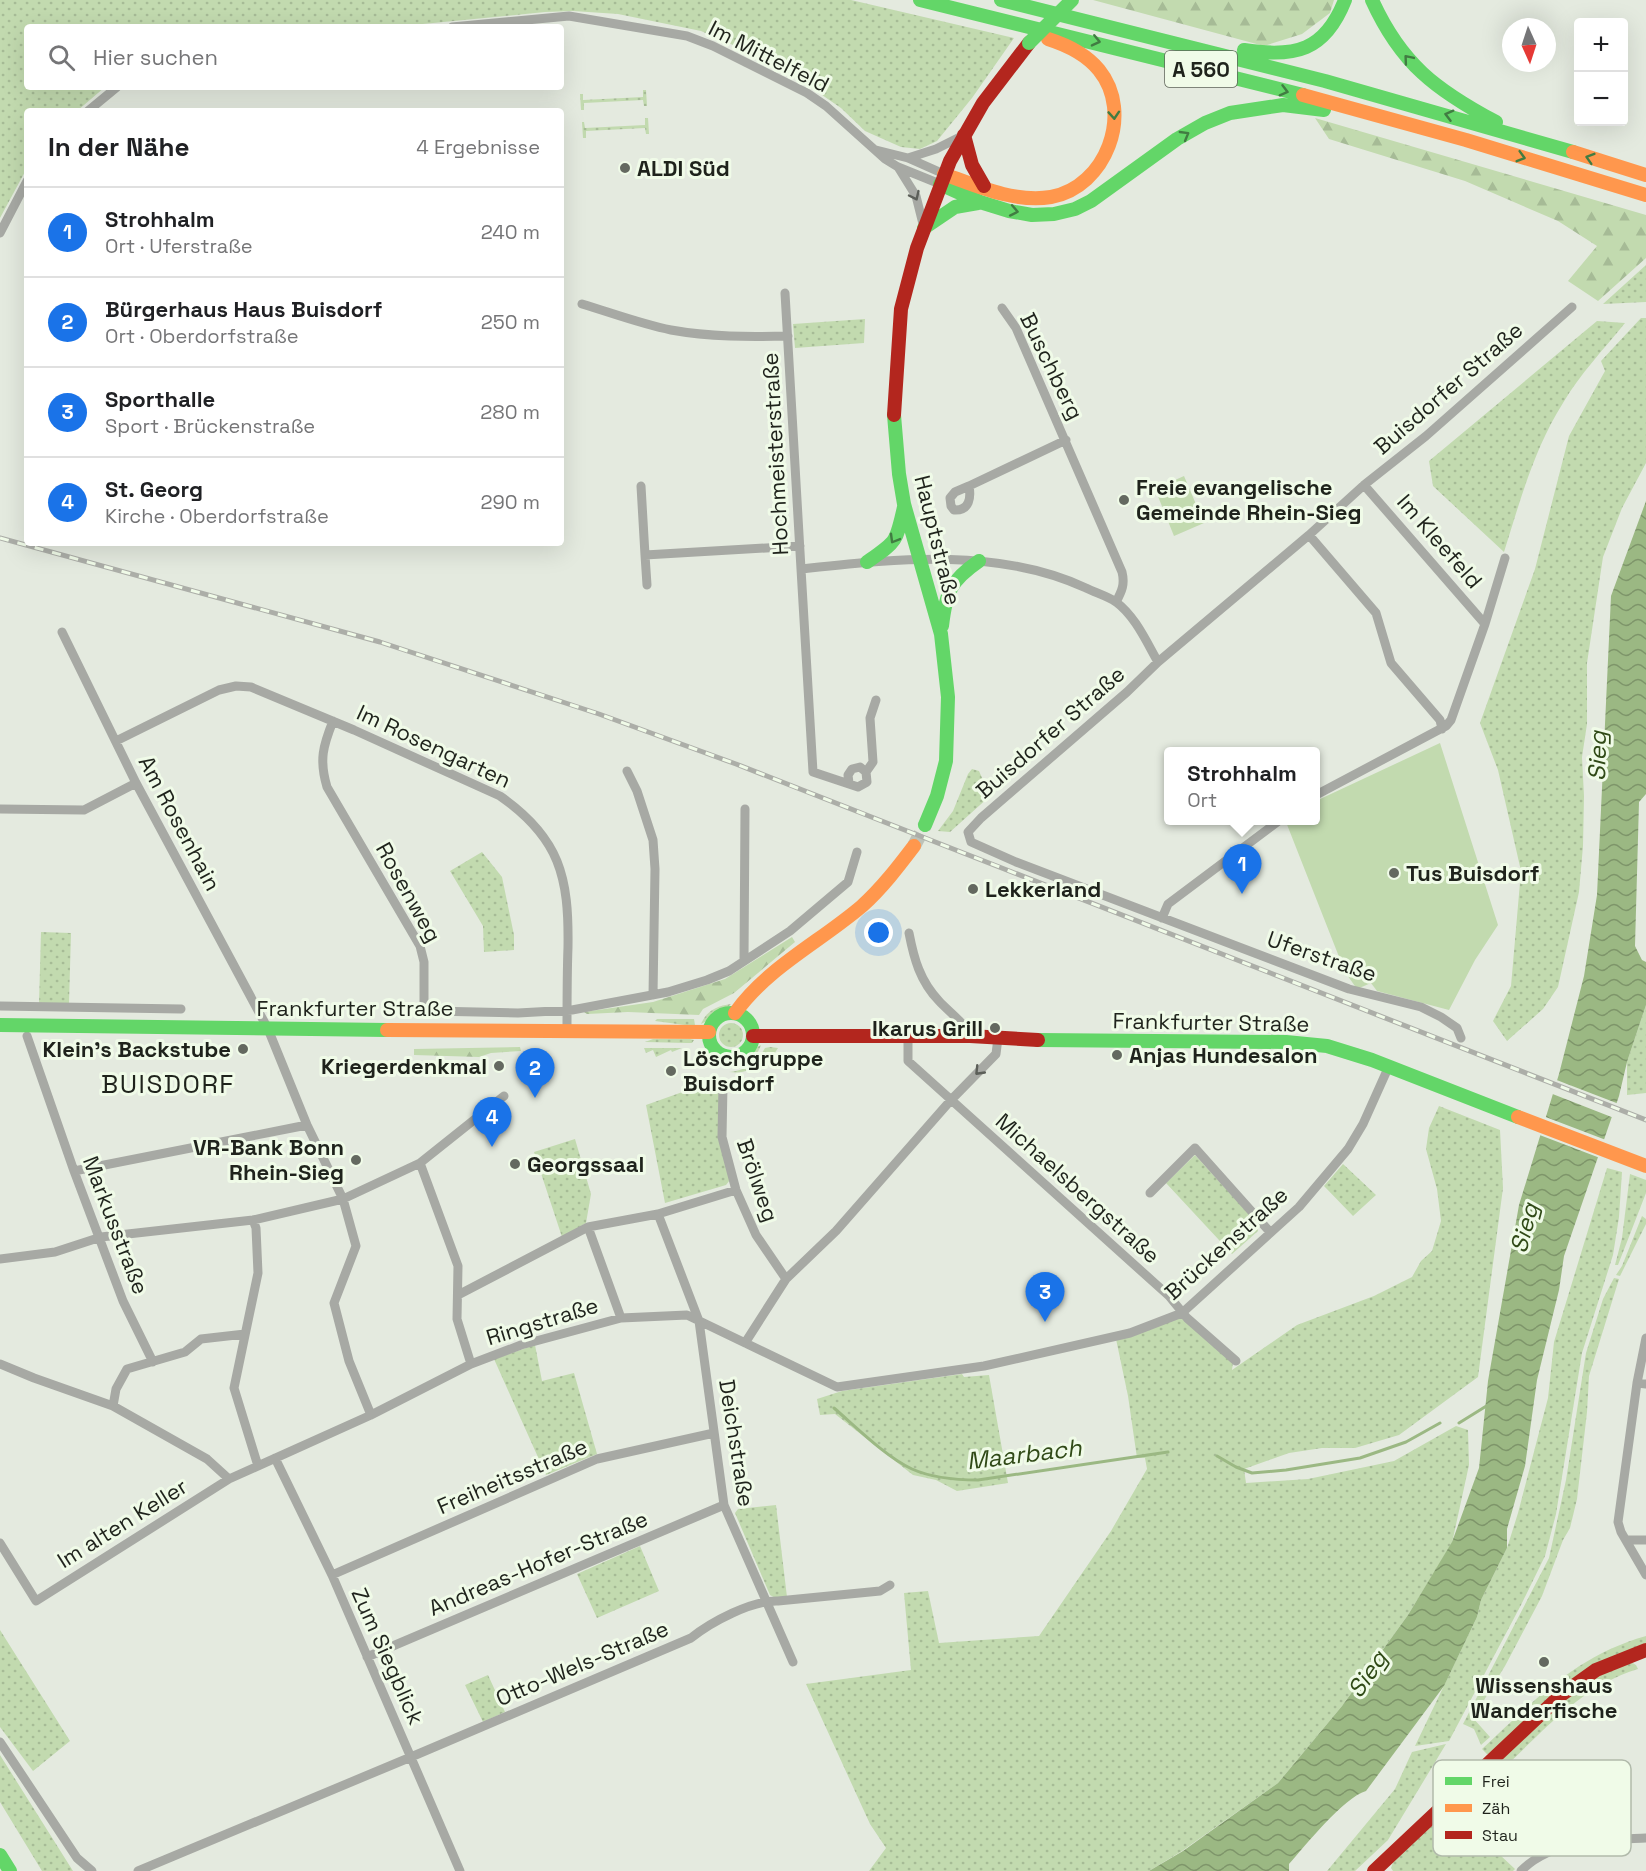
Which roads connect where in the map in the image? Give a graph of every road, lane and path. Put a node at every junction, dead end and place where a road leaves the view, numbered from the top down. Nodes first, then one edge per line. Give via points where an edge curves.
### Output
1 (920, 0) edge
2 (1001, 0) edge
3 (1072, 0) edge
4 (1345, 0) edge
5 (1372, 0) edge
6 (998, 18) junction
7 (484, 24) edge
8 (1173, 41) junction
9 (113, 90) edge
10 (92, 108) edge
11 (1404, 123) junction
12 (964, 135) junction
13 (1525, 138) junction
14 (876, 150) junction
15 (908, 158) junction
16 (898, 167) junction
17 (1646, 175) edge
18 (942, 179) junction
19 (984, 186) junction
20 (24, 188) edge
21 (1646, 195) edge
22 (980, 202) junction
23 (924, 228) junction
24 (0, 233) edge
25 (785, 293) dead end
26 (582, 304) dead end
27 (1572, 307) dead end
28 (1002, 308) dead end
29 (788, 336) junction
30 (1066, 440) junction
31 (1365, 485) junction
32 (641, 486) dead end
33 (969, 486) dead end
34 (904, 504) junction
35 (1309, 535) junction
36 (800, 546) junction
37 (645, 555) junction
38 (1505, 558) dead end
39 (920, 560) junction
40 (980, 561) junction
41 (867, 562) junction
42 (801, 569) junction
43 (647, 585) dead end
44 (1116, 602) junction
45 (1485, 624) junction
46 (62, 632) dead end
47 (941, 634) junction
48 (1158, 662) junction
49 (876, 700) dead end
50 (333, 721) junction
51 (1442, 729) junction
52 (116, 741) junction
53 (627, 771) dead end
54 (813, 772) junction
55 (866, 772) junction
56 (803, 777) dead end
57 (136, 783) junction
58 (849, 783) junction
59 (1320, 793) edge
60 (0, 809) edge
61 (745, 809) dead end
62 (926, 825) tunnel mouth
63 (1273, 825) edge
64 (968, 832) joint
65 (914, 846) tunnel mouth
66 (857, 852) dead end
67 (1162, 918) junction
68 (909, 933) dead end
69 (744, 960) junction
70 (653, 995) junction
71 (0, 1006) edge
72 (181, 1009) dead end
73 (567, 1010) junction
74 (735, 1013) junction
75 (0, 1025) edge
76 (268, 1029) junction
77 (567, 1030) junction
78 (709, 1032) junction
79 (27, 1036) dead end
80 (753, 1036) junction
81 (970, 1036) junction
82 (908, 1037) junction
83 (998, 1038) junction
84 (1461, 1038) dead end
85 (1389, 1066) junction
86 (723, 1085) dead end
87 (504, 1096) dead end
88 (951, 1100) junction
89 (307, 1125) junction
90 (420, 1163) junction
91 (1644, 1165) edge
92 (74, 1171) junction
93 (736, 1190) junction
94 (1150, 1193) dead end
95 (343, 1199) junction
96 (658, 1214) junction
97 (253, 1220) junction
98 (588, 1227) junction
99 (1270, 1232) junction
100 (100, 1237) junction
101 (0, 1259) edge
102 (786, 1279) junction
103 (458, 1295) junction
104 (1182, 1313) junction
105 (621, 1318) junction
106 (699, 1321) junction
107 (245, 1334) junction
108 (1646, 1338) edge
109 (745, 1342) junction
110 (153, 1362) junction
111 (1236, 1362) dead end
112 (0, 1364) edge
113 (471, 1364) junction
114 (1641, 1384) edge
115 (113, 1406) junction
116 (371, 1415) junction
117 (714, 1433) junction
118 (275, 1458) junction
119 (258, 1466) junction
120 (229, 1479) junction
121 (724, 1504) junction
122 (1627, 1540) junction
123 (1646, 1540) edge
124 (0, 1543) edge
125 (332, 1575) junction
126 (1646, 1575) edge
127 (890, 1586) dead end
128 (765, 1601) junction
129 (1646, 1650) edge
130 (367, 1657) junction
131 (793, 1662) dead end
132 (0, 1742) edge
133 (411, 1757) junction
134 (1492, 1760) edge
135 (1433, 1816) edge
136 (1646, 1838) edge
137 (1631, 1839) edge
138 (0, 1855) edge
139 (1540, 1856) edge
140 (10, 1871) edge
141 (92, 1871) edge
142 (138, 1871) edge
143 (460, 1871) edge
144 (1375, 1871) edge
145 (1521, 1871) edge

1 - 6 main road, A 560
2 - 8 main road, A 560
3 - 12 main road, Hauptstraße, bridge via 1029,43
4 - 8 main road via 1341,14 1320,40 1287,53 1262,54 1200,40
13 -> 5 main road via 1447,95 1421,75 1390,35
6 -> 11 main road, A 560
6 -> 19 main road via 1012,28 1060,43 1092,62 1104,78 1115,118 1106,156 1096,172 1070,192 1033,198
7 - 14 street, Im Mittelfeld via 569,16 687,36 713,45 807,93
13 -> 8 main road, A 560
9 - 10 street
11 -> 21 main road, A 560
22 -> 11 main road via 1032,215 1075,209 1111,189 1177,139 1205,123 1240,112 1283,105 1332,111 1387,125
12 - 15 street
12 - 18 main road, Hauptstraße
12 - 19 main road via 972,165
17 -> 13 main road, A 560
14 - 15 street, Im Mittelfeld
14 - 16 street, Im Mittelfeld
15 - 18 street, Im Mittelfeld
16 - 18 street, Im Mittelfeld
16 -> 23 street, Hauptstraße via 916,196
18 - 19 main road
18 - 22 main road
18 - 23 main road, Hauptstraße
20 - 24 street
22 - 23 main road via 948,209
23 - 34 main road, Hauptstraße via 901,309 894,413
25 - 29 street, Hochmeisterstraße
26 - 29 street, Hochmeisterstraße via 671,330 733,337
27 - 31 street, Buisdorfer Straße
28 - 30 street, Buschberg via 1016,328
29 - 36 street, Hochmeisterstraße
30 - 33 street, Buschberg
30 - 44 street, Buschberg via 1122,572 1124,580
31 - 35 street, Buisdorfer Straße
31 - 45 street, Im Kleefeld
32 - 37 street
34 - 39 main road, Hauptstraße
34 -> 41 main road via 892,545
35 - 48 street, Buisdorfer Straße
35 - 51 street via 1376,613 1391,663 1440,720
36 - 37 street
36 - 42 street, Hochmeisterstraße
37 - 43 street
38 - 45 street
39 - 40 street, Buisdorfer Straße
39 - 41 street, Hochmeisterstraße
39 - 47 main road, Hauptstraße
40 - 44 street, Buisdorfer Straße via 1051,573
40 - 47 main road via 960,573 950,586
41 - 42 street, Hochmeisterstraße
42 - 54 street, Hochmeisterstraße
44 - 48 street, Buisdorfer Straße via 1134,621
45 - 51 street via 1450,720
46 - 52 street, Am Rosenhain
47 - 62 main road, Hauptstraße via 948,697 946,760
48 - 64 street, Buisdorfer Straße
49 - 55 street via 870,718 873,762
50 - 52 street, Im Rosengarten via 263,690 236,686 219,690
50 - 73 street, Im Rosengarten via 501,796 522,811 542,834 562,873 567,895
50 - 73 street, Rosenweg via 322,753 327,787 420,946 426,1008 518,1013
51 - 59 street
52 - 57 street, Am Rosenhain
53 - 70 street via 653,840
54 - 56 street
54 - 58 street
55 - 58 street via 868,780 863,786
55 - 58 street via 860,767 852,769
57 - 60 street via 84,810
57 - 76 street, Am Rosenhain
61 - 69 street
63 - 67 street via 1168,904
64 - 67 street, Uferstraße via 971,842 991,853
65 - 74 main road via 888,881 862,906 764,980
66 - 69 street, Rosenweg via 848,882 790,931
67 - 84 street, Uferstraße via 1349,989 1421,1007 1457,1028
68 - 81 street via 922,978
69 - 70 street, Rosenweg via 707,980
70 - 73 street, Rosenweg
71 - 72 street
73 - 77 street, Im Rosengarten
74 - 78 main road via 715,1020
74 - 80 main road via 746,1019
75 - 76 main road, Frankfurter Straße
76 - 77 main road, Frankfurter Straße
76 - 89 street, Am Rosenhain
77 - 78 main road, Frankfurter Straße
78 - 80 main road via 712,1045 727,1056 741,1054
79 - 92 street, Markusstraße
80 - 82 main road, Frankfurter Straße
81 - 82 main road, Frankfurter Straße
81 - 83 main road, Frankfurter Straße
82 - 88 street, Michaelsbergstraße via 908,1061
83 - 85 main road, Frankfurter Straße via 1286,1042 1345,1050
83 -> 88 street via 996,1054
85 - 91 main road, Frankfurter Straße
85 - 99 street, Brückenstraße via 1348,1149 1299,1206
86 - 93 street, Brölweg via 722,1137
87 - 90 street
88 - 102 street via 836,1231
88 - 104 street, Michaelsbergstraße via 1169,1296
89 - 92 street
89 - 95 street, Am Rosenhain
90 - 95 street
90 - 103 street via 458,1266
92 - 100 street, Markusstraße
93 - 96 street
93 - 102 street, Brölweg via 756,1235
94 - 99 street via 1195,1148
95 - 97 street
95 - 116 street, Am Rosenhain via 356,1246 334,1303 349,1361
96 - 98 street
96 - 106 street, Deichstraße
97 - 100 street
97 - 107 street via 258,1273
98 - 103 street
98 - 105 street
99 - 104 street, Brückenstraße
100 - 101 street via 55,1252
100 - 110 street, Markusstraße via 123,1301
102 - 109 street
103 - 113 street via 457,1319
104 - 109 street, Brückenstraße via 1130,1333 984,1366 837,1387
104 - 111 street, Michaelsbergstraße
105 - 106 street, Ringstraße via 687,1315
105 - 113 street, Ringstraße via 521,1345
106 - 109 street, Ringstraße
106 - 117 street, Deichstraße
107 - 110 street via 201,1339 185,1352
107 - 119 street via 234,1388
108 - 114 street
110 - 115 street via 127,1369 116,1389
112 - 115 street
113 - 116 street, Ringstraße
114 - 122 street via 1618,1522
115 - 120 street via 207,1459
116 - 118 street, Ringstraße
117 - 121 street, Deichstraße
117 - 125 street, Freiheitsstraße via 597,1459
118 - 119 street, Ringstraße
118 - 125 street, Zum Siegblick
119 - 120 street, Ringstraße
120 - 124 street, Im alten Keller via 36,1601
121 - 128 street, Deichstraße
121 - 130 street, Andreas-Hofer-Straße
122 - 123 street
122 - 126 street
125 - 130 street, Zum Siegblick
127 - 128 street via 880,1591
128 - 131 street, Deichstraße
128 - 133 street, Otto-Wels-Straße via 708,1625 691,1638
129 - 134 main road via 1596,1670 1561,1695
130 - 133 street, Zum Siegblick
132 - 141 street via 77,1858
133 - 142 street, Otto-Wels-Straße
133 - 143 street, Zum Siegblick
135 - 144 main road
136 - 137 street
138 - 140 main road
139 - 145 street

